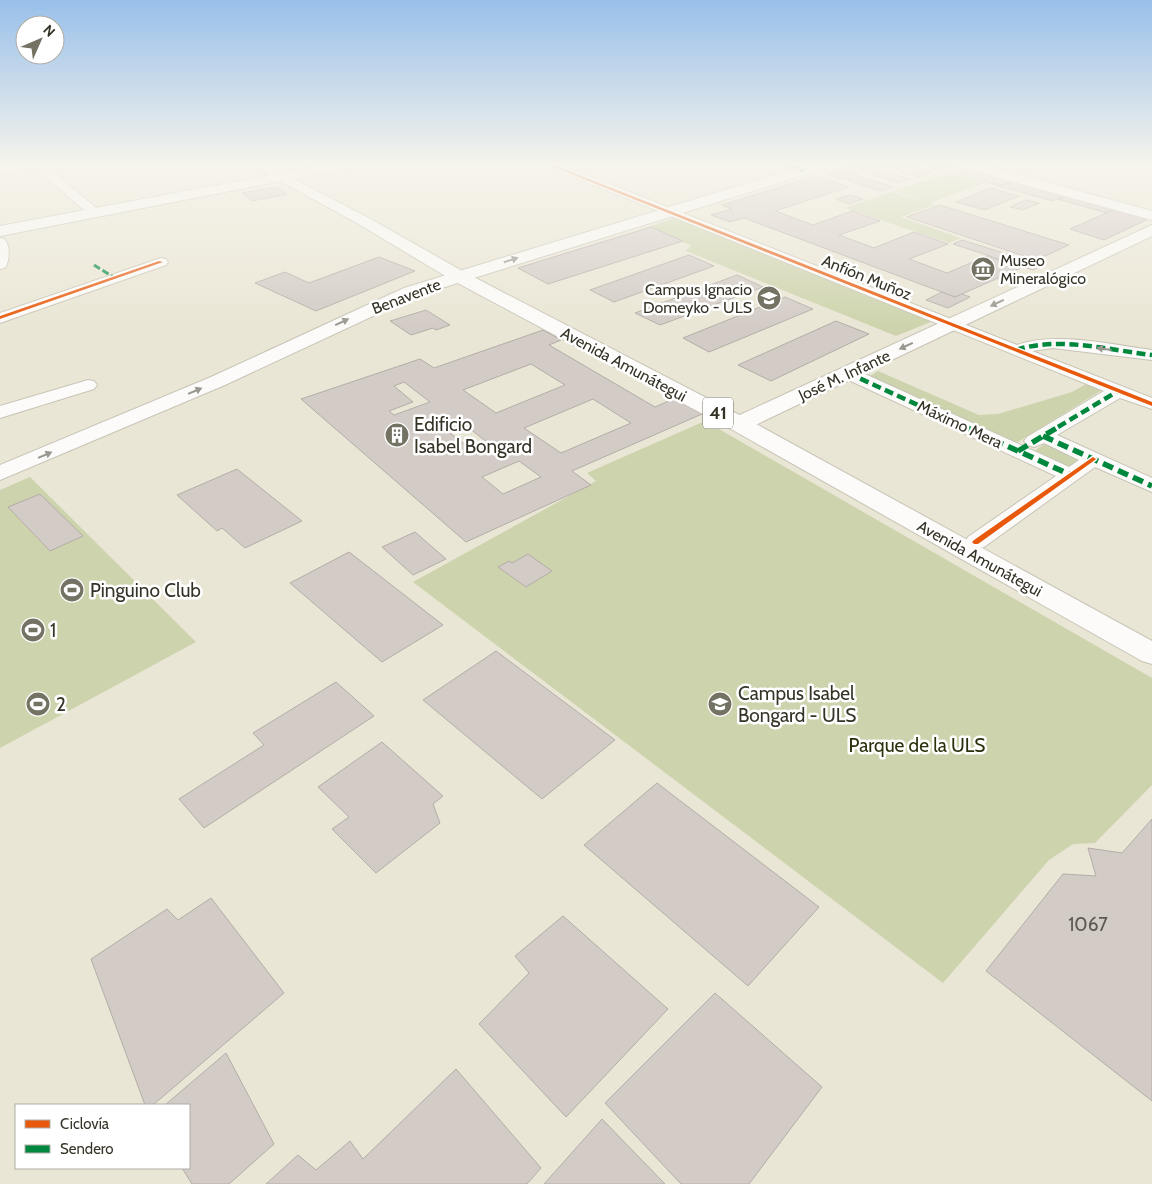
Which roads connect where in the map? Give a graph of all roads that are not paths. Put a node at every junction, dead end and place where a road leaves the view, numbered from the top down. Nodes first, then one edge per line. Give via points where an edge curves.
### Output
1 (64, 218) edge
2 (359, 218) edge
3 (647, 218) edge
4 (683, 218) edge
5 (1152, 230) edge
6 (0, 231) edge
7 (0, 242) edge
8 (160, 262) dead end
9 (0, 265) edge
10 (94, 265) dead end
11 (466, 274) junction
12 (115, 278) junction
13 (0, 318) edge
14 (950, 325) junction
15 (1016, 351) junction
16 (1152, 355) edge
17 (848, 373) junction
18 (88, 385) dead end
19 (1118, 391) junction
20 (1152, 404) edge
21 (0, 412) edge
22 (746, 421) junction
23 (1043, 436) junction
24 (1018, 451) junction
25 (1093, 459) junction
26 (0, 473) edge
27 (1071, 475) junction
28 (1152, 486) edge
29 (976, 542) junction
30 (1152, 637) edge
31 (1152, 654) edge

1 - 6 main road
2 - 11 main road, Avenida Amunátegui / 41
11 -> 3 main road, Benavente
4 - 14 street, Anfión Muñoz
5 -> 14 main road, José M. Infante
7 - 9 street
8 - 12 street
10 - 12 street
11 - 22 main road, Avenida Amunátegui / 41
26 -> 11 main road, Benavente via 218,381 389,300
12 - 13 street
14 - 15 street, Anfión Muñoz
14 -> 17 main road, José M. Infante
16 -> 15 street via 1053,343
15 - 19 street, Anfión Muñoz
17 - 22 main road, José M. Infante
17 - 24 street, Máximo Mera
18 - 21 street
19 - 20 street, Anfión Muñoz
19 - 23 street
22 - 29 main road, Avenida Amunátegui / 41
22 - 31 main road, Avenida Amunátegui / 41
23 - 24 street
23 - 25 street
24 - 27 street, Máximo Mera
25 - 27 street
25 - 28 street
27 - 29 street
29 - 30 main road, Avenida Amunátegui / 41

